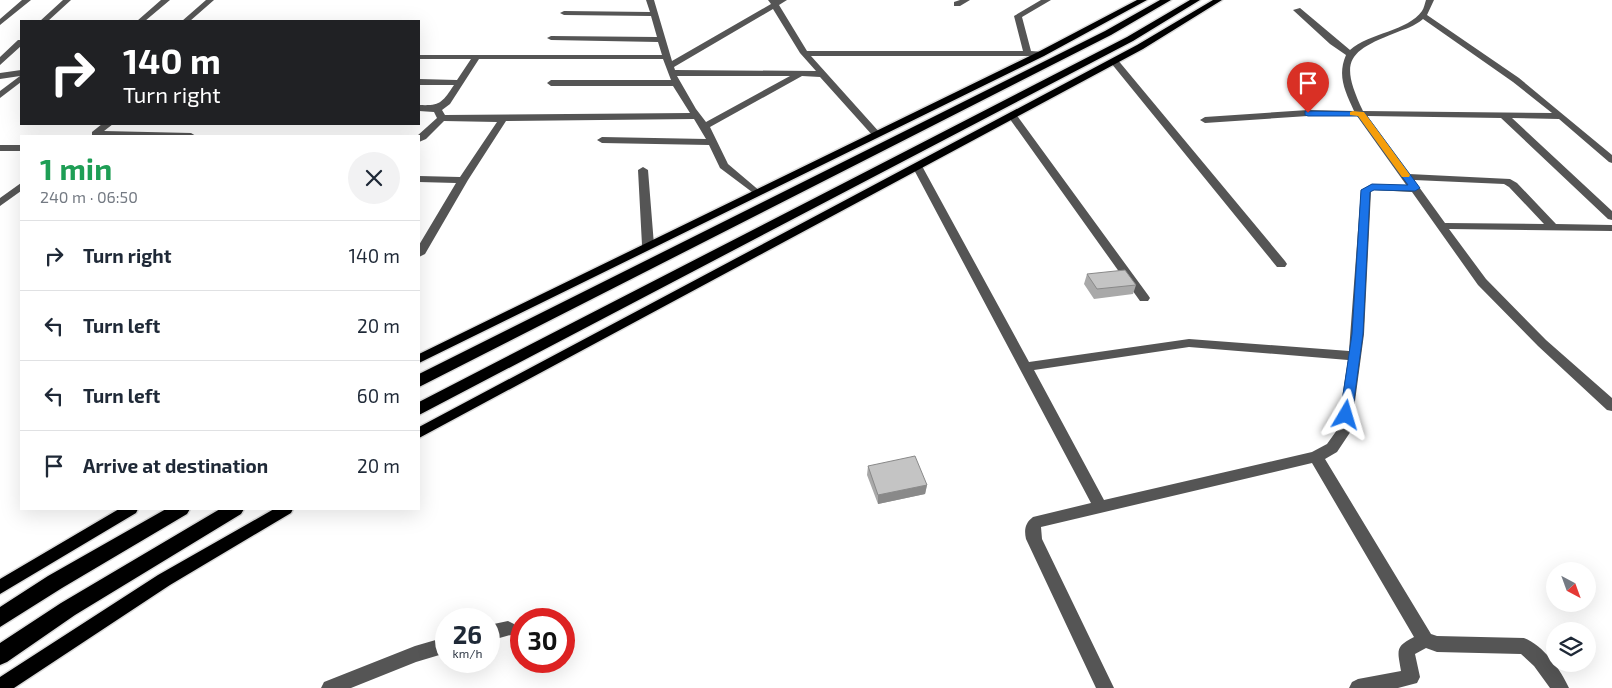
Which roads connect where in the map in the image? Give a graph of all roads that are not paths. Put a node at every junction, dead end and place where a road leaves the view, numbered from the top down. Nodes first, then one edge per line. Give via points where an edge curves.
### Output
1 (27, 0) edge
2 (67, 0) edge
3 (166, 0) edge
4 (210, 0) edge
5 (650, 0) edge
6 (966, 0) edge
7 (1047, 0) edge
8 (1143, 0) edge
9 (1167, 0) edge
10 (1196, 0) edge
11 (1218, 0) edge
12 (1430, 0) edge
13 (776, 2) edge
14 (958, 4) dead end
15 (1296, 10) dead end
16 (564, 13) dead end
17 (654, 14) junction
18 (1423, 15) junction
19 (45, 20) edge
20 (143, 20) edge
21 (187, 20) edge
22 (0, 23) edge
23 (551, 38) dead end
24 (662, 40) junction
25 (20, 43) edge
26 (804, 53) junction
27 (1028, 54) junction
28 (1041, 54) junction
29 (1350, 54) junction
30 (420, 57) edge
31 (666, 57) junction
32 (476, 58) junction
33 (1114, 61) junction
34 (0, 62) edge
35 (671, 70) junction
36 (20, 72) edge
37 (801, 74) junction
38 (822, 74) junction
39 (0, 76) edge
40 (20, 79) edge
41 (420, 82) edge
42 (551, 83) dead end
43 (676, 83) junction
44 (460, 84) junction
45 (0, 95) edge
46 (420, 108) edge
47 (439, 113) junction
48 (1361, 114) junction
49 (1012, 115) junction
50 (1502, 115) junction
51 (696, 116) junction
52 (1560, 116) junction
53 (503, 119) junction
54 (1205, 120) dead end
55 (107, 125) edge
56 (705, 126) junction
57 (876, 134) junction
58 (143, 135) edge
59 (420, 138) edge
60 (602, 140) dead end
61 (712, 142) junction
62 (0, 148) edge
63 (20, 148) edge
64 (1612, 160) edge
65 (917, 166) junction
66 (643, 170) dead end
67 (420, 179) edge
68 (464, 180) junction
69 (1411, 183) junction
70 (20, 187) edge
71 (756, 192) junction
72 (0, 203) edge
73 (1612, 217) edge
74 (1442, 226) junction
75 (1552, 226) junction
76 (1612, 228) edge
77 (648, 245) junction
78 (420, 252) edge
79 (1281, 264) dead end
80 (1144, 298) dead end
81 (1354, 356) junction
82 (420, 359) edge
83 (1026, 367) junction
84 (420, 380) edge
85 (1612, 406) edge
86 (420, 408) edge
87 (420, 432) edge
88 (1316, 457) junction
89 (1100, 506) junction
90 (129, 510) edge
91 (179, 510) edge
92 (233, 510) edge
93 (284, 510) edge
94 (0, 587) edge
95 (0, 618) edge
96 (508, 629) dead end
97 (500, 631) edge
98 (1425, 640) junction
99 (435, 648) edge
100 (0, 655) edge
101 (0, 687) edge
102 (330, 688) edge
103 (1106, 688) edge
104 (1358, 688) edge
105 (1560, 688) edge

1 - 22 street
2 - 19 street
3 - 20 street
4 - 21 street
5 - 17 street
6 - 14 street
7 - 27 street via 1018,16
8 - 28 main road
9 - 84 highway via 1108,33
10 - 86 highway via 1130,39
11 - 33 main road
12 - 18 street via 1430,6
13 - 26 street
13 - 35 street
15 - 29 street
16 - 17 street
17 - 24 street
18 - 29 street
18 - 52 street via 1516,80
23 - 24 street
24 - 31 street
25 - 34 street
26 - 27 street
26 - 38 street
27 - 28 street
28 - 57 main road
29 - 48 street via 1345,68 1347,82
30 - 32 street
31 - 32 street
31 - 35 street
32 - 44 street
33 - 49 main road
33 - 79 street
35 - 37 street
35 - 43 street
36 - 39 street
37 - 38 street
37 - 56 street
38 - 57 street
40 - 45 street
41 - 44 street
42 - 43 street
43 - 51 street
44 - 47 street
46 - 47 street
47 - 53 street
47 - 59 street
48 - 50 street
48 - 54 street via 1293,114
48 - 69 street
49 - 65 main road
49 - 80 street
50 - 52 street
50 - 73 street
51 - 53 street
51 - 56 street
52 - 64 street
53 - 68 street
55 - 58 street via 95,134
56 - 61 street
57 - 71 main road
60 - 61 street
61 - 71 street via 724,166
62 - 63 street
65 - 83 street
65 - 87 main road
66 - 77 street
67 - 68 street
68 - 78 street
69 - 74 street
69 - 75 street via 1506,181
69 - 81 street via 1366,190
70 - 72 street
71 - 77 main road
74 - 75 street
74 - 85 street via 1497,299
75 - 76 street
77 - 82 main road
81 - 83 street via 1189,343
81 - 88 street via 1344,431 1332,448
83 - 89 street
88 - 89 street
88 - 98 street
89 - 103 street via 1038,521 1031,530
90 - 94 main road
91 - 95 highway
92 - 100 highway via 68,609
93 - 101 main road via 164,580
96 - 97 street
98 - 104 street via 1406,652 1411,677
98 - 105 street via 1437,644 1524,646 1540,660
99 - 102 street

